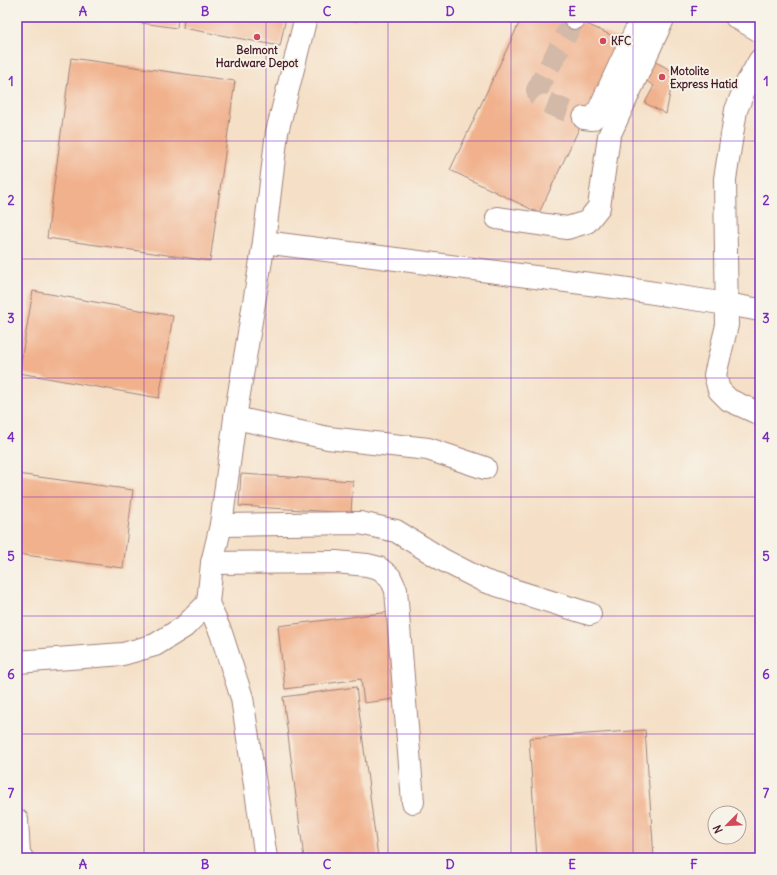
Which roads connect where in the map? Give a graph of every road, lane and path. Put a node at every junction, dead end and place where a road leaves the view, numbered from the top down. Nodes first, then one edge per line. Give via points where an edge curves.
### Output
1 (306, 17) edge
2 (642, 17) edge
3 (664, 17) edge
4 (736, 17) edge
5 (760, 31) edge
6 (760, 60) edge
7 (584, 118) dead end
8 (497, 218) dead end
9 (264, 242) junction
10 (727, 304) junction
11 (760, 310) edge
12 (760, 414) edge
13 (235, 418) junction
14 (485, 468) dead end
15 (222, 525) junction
16 (212, 563) junction
17 (208, 604) junction
18 (590, 614) dead end
19 (17, 662) edge
20 (414, 802) dead end
21 (17, 820) edge
22 (22, 858) edge
23 (266, 858) edge

1 - 9 street via 277,132
2 - 7 street via 596,116 592,119
3 - 8 street via 609,136 599,207 587,222 567,228
4 - 5 street
6 - 10 street via 736,110 725,179
9 - 10 street
9 - 13 street
10 - 11 street
10 - 12 street via 727,325 715,375 719,390 729,400
13 - 14 street via 328,438 428,449
13 - 15 street
15 - 16 street
15 - 18 street via 360,523 396,531 443,560 484,580
16 - 17 street
16 - 20 street via 336,562 379,568 390,577 396,590
17 - 19 street via 184,627 155,645 123,654
17 - 23 street via 221,633 242,698
21 - 22 street via 19,854

